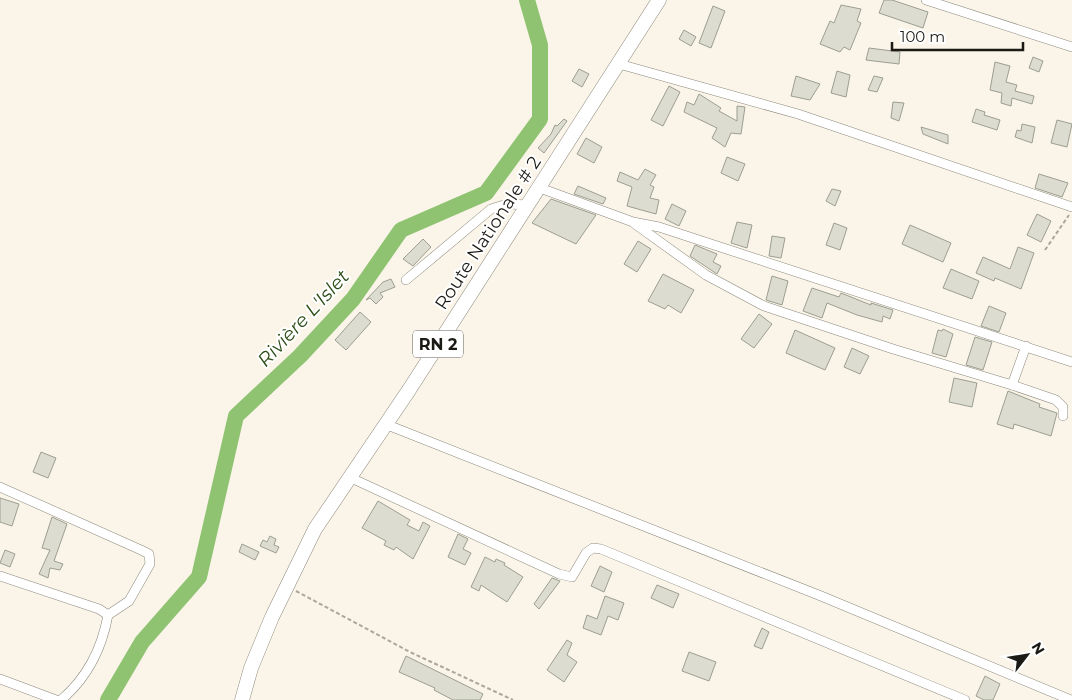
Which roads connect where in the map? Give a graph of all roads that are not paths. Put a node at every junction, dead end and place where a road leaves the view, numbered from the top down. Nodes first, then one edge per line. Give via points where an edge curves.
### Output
1 (659, 0) edge
2 (926, 0) edge
3 (1072, 46) edge
4 (619, 64) junction
5 (540, 188) junction
6 (529, 204) junction
7 (1072, 208) edge
8 (633, 222) junction
9 (406, 280) dead end
10 (1026, 346) junction
11 (1072, 362) edge
12 (1012, 385) junction
13 (1063, 416) dead end
14 (385, 424) junction
15 (349, 477) junction
16 (0, 487) edge
17 (0, 576) edge
18 (108, 615) junction
19 (0, 679) edge
20 (56, 700) edge
21 (61, 700) edge
22 (242, 700) edge
23 (965, 700) edge
24 (1072, 700) edge

1 - 4 main road, Route Nationale # 2 / RN 2
2 - 3 street
4 - 5 main road, Route Nationale # 2 / RN 2
4 - 7 street via 798,114
5 - 6 main road, Route Nationale # 2 / RN 2
5 - 8 street
6 - 9 street via 507,204 491,209
6 - 14 main road, Route Nationale # 2 / RN 2
8 - 10 street
8 - 12 street via 706,275 764,306 893,350
10 - 11 street
10 - 12 street
12 - 13 street via 1056,400 1063,407
14 - 15 main road, Route Nationale # 2 / RN 2
14 - 24 street via 812,592
15 - 22 main road, Route Nationale # 2 / RN 2 via 315,529 272,617
15 - 23 street via 559,574 572,576 586,553 593,548 601,549
16 - 18 street via 149,554 150,564 129,601
17 - 18 street via 99,609
18 - 21 street via 98,649 85,675
19 - 20 street

